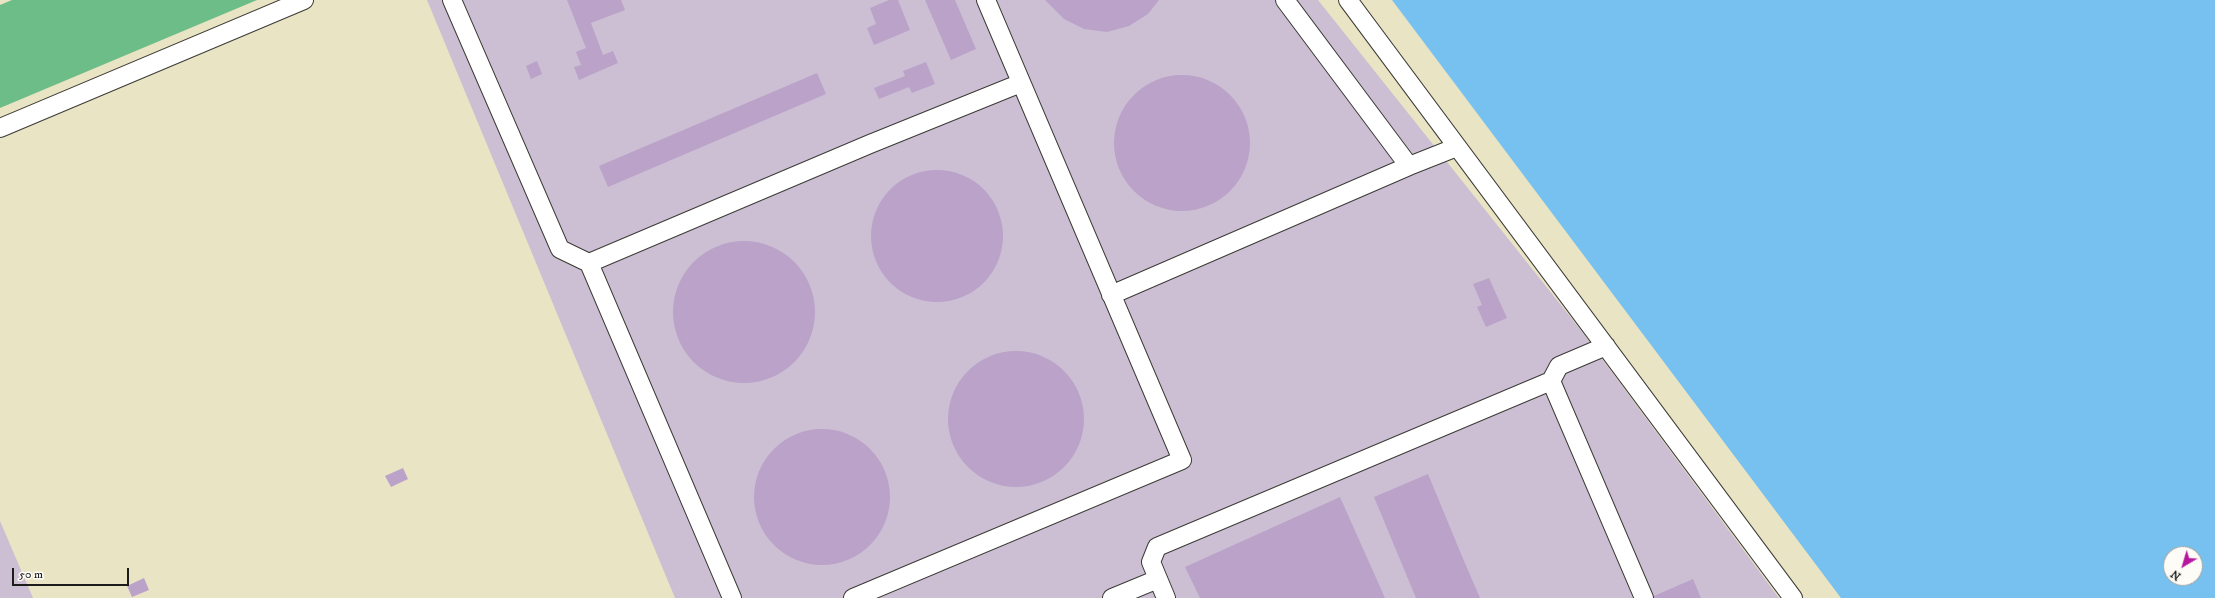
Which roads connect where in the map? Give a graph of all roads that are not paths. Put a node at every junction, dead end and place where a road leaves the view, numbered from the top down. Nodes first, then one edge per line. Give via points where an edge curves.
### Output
1 (304, 0) edge
2 (452, 0) edge
3 (986, 0) edge
4 (1285, 0) edge
5 (1348, 0) edge
6 (1021, 83) junction
7 (0, 128) edge
8 (1457, 147) junction
9 (1409, 166) junction
10 (589, 263) junction
11 (1111, 294) junction
12 (1606, 346) junction
13 (1551, 381) junction
14 (1158, 578) junction
15 (1790, 597) edge
16 (732, 598) edge
17 (853, 598) edge
18 (1112, 598) edge
19 (1166, 598) edge
20 (1644, 598) edge

1 - 7 street
2 - 10 street via 560,249
3 - 6 street
4 - 9 street
5 - 8 street
6 - 10 street
6 - 11 street
8 - 9 street
8 - 12 street
9 - 11 street
10 - 16 street
11 - 17 street via 1182,460
12 - 13 street via 1559,366
12 - 15 street
13 - 14 street via 1156,547 1151,562
13 - 20 street
14 - 18 street
14 - 19 street

